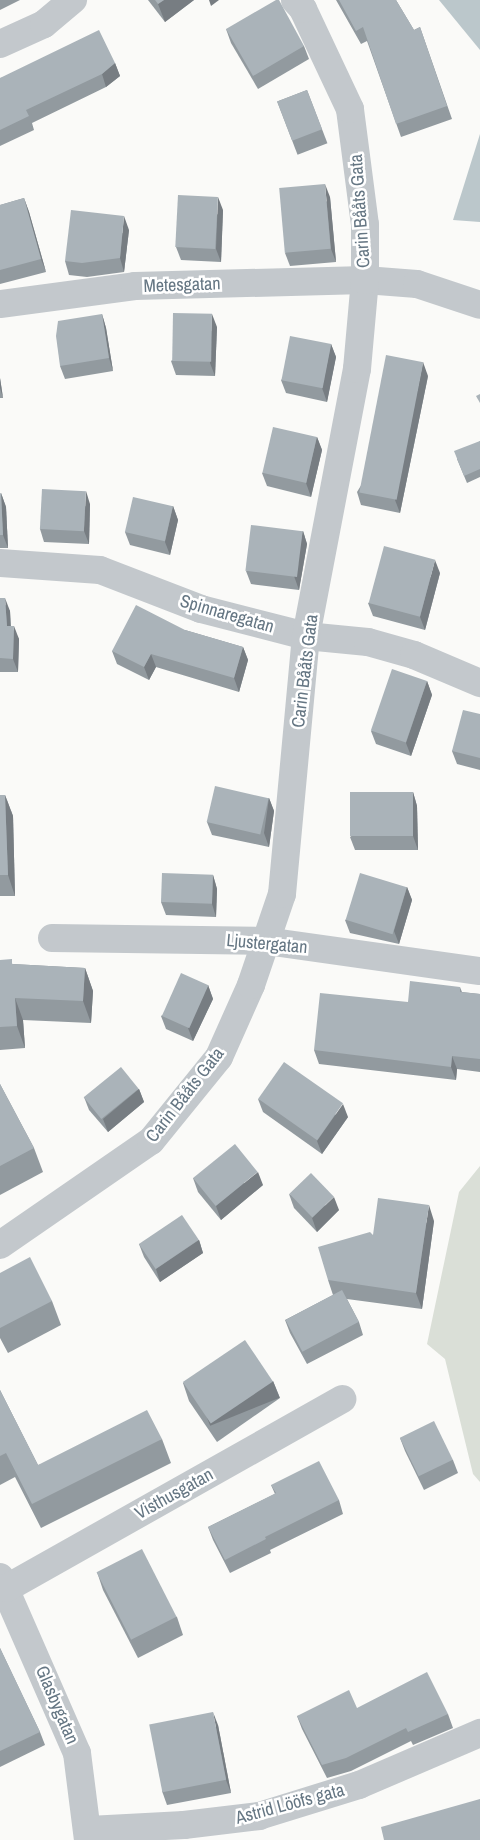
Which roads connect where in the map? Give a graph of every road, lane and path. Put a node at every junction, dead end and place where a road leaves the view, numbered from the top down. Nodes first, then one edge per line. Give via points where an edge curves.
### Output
1 (73, 0) edge
2 (295, 0) edge
3 (0, 44) edge
4 (365, 280) junction
5 (0, 304) edge
6 (480, 305) edge
7 (0, 563) edge
8 (306, 636) junction
9 (480, 683) edge
10 (52, 938) dead end
11 (266, 941) junction
12 (480, 971) edge
13 (0, 1245) edge
14 (342, 1399) dead end
15 (3, 1582) edge
16 (480, 1733) edge
17 (89, 1835) edge

1 - 3 street via 44,24
2 - 4 street, Carin Bååts Gata via 303,9 350,109 365,225
4 - 5 street, Metesgatan via 135,286
4 - 6 street, Metesgatan via 416,284
4 - 8 street, Carin Bååts Gata via 357,369
7 - 8 street, Spinnaregatan via 100,570 201,609
8 - 9 street, Spinnaregatan via 368,642 414,655
8 - 11 street, Carin Bååts Gata via 282,894
10 - 11 street, Ljustergatan
11 - 12 street, Ljustergatan
11 - 13 street, Carin Bååts Gata via 219,1057 151,1141
14 - 15 street, Visthusgatan
15 - 17 street, Glasbygatan via 77,1753
16 - 17 street, Astrid Lööfs gata via 359,1785 258,1816

